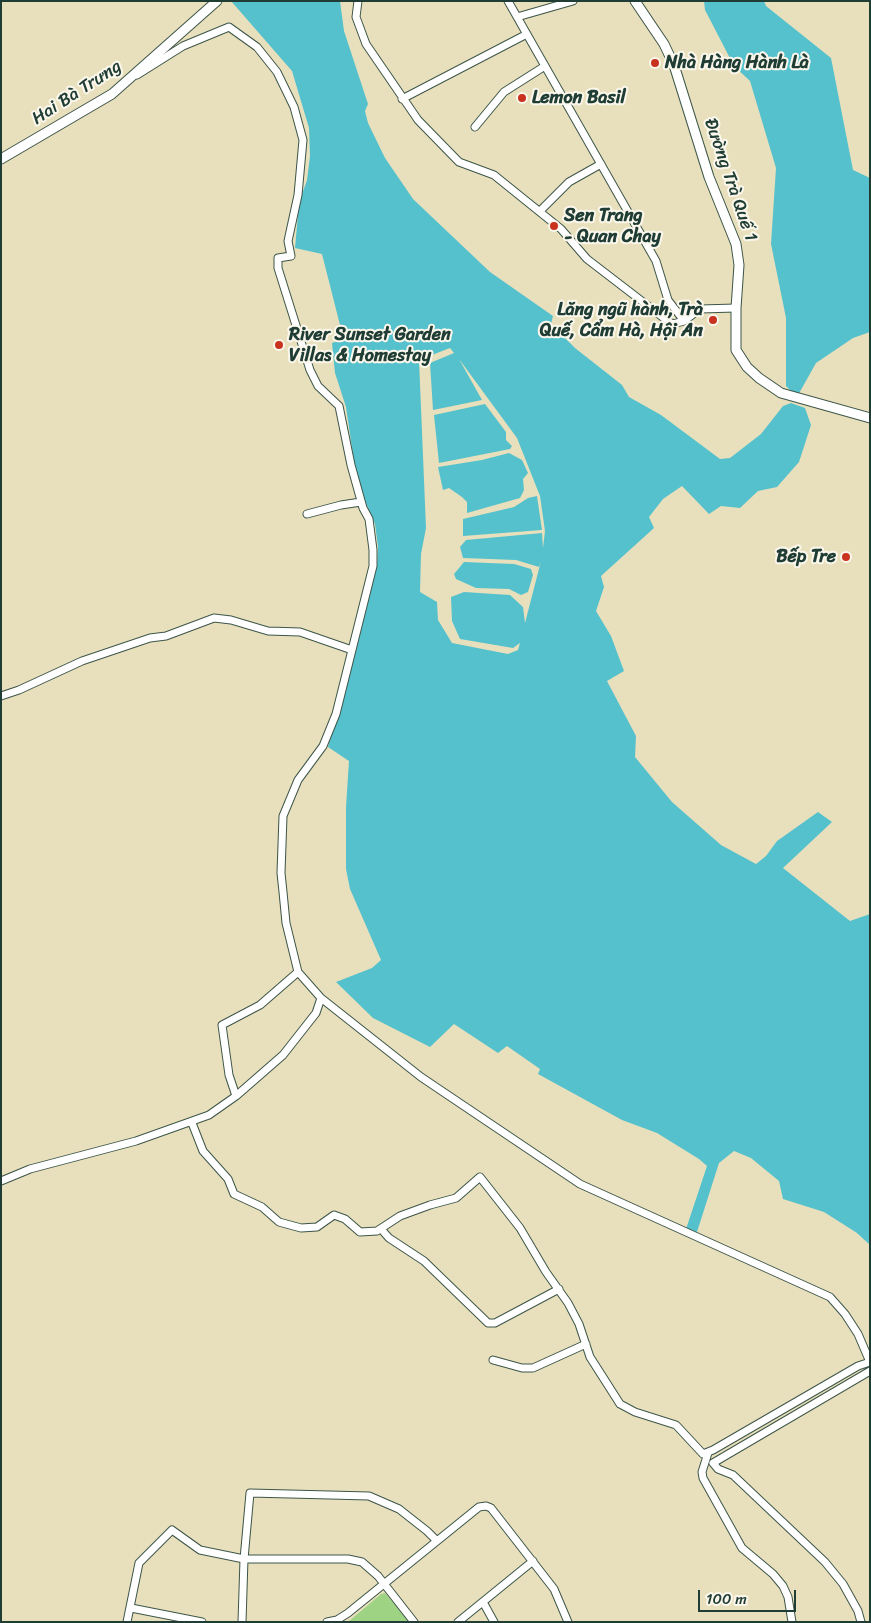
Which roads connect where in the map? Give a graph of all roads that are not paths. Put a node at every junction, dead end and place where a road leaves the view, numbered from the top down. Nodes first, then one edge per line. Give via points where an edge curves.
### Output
1 (217, 1) edge
2 (358, 1) edge
3 (508, 1) edge
4 (573, 1) edge
5 (635, 1) edge
6 (517, 17) junction
7 (527, 34) junction
8 (545, 66) junction
9 (132, 77) junction
10 (402, 99) junction
11 (475, 127) dead end
12 (1, 159) edge
13 (601, 164) junction
14 (540, 211) junction
15 (736, 308) junction
16 (684, 321) junction
17 (870, 418) edge
18 (361, 502) junction
19 (307, 514) dead end
20 (352, 650) junction
21 (1, 696) edge
22 (298, 972) junction
23 (321, 998) junction
24 (236, 1096) junction
25 (192, 1123) junction
26 (1, 1180) edge
27 (381, 1229) junction
28 (559, 1290) junction
29 (586, 1344) junction
30 (493, 1360) dead end
31 (870, 1362) edge
32 (870, 1371) edge
33 (708, 1453) junction
34 (437, 1541) junction
35 (244, 1559) junction
36 (533, 1561) junction
37 (384, 1584) junction
38 (483, 1602) junction
39 (131, 1608) junction
40 (127, 1622) edge
41 (202, 1622) edge
42 (242, 1622) edge
43 (327, 1622) edge
44 (414, 1622) edge
45 (458, 1622) edge
46 (494, 1622) edge
47 (568, 1622) edge
48 (792, 1622) edge
49 (861, 1622) edge

1 - 9 street, Hai Bà Trưng
2 - 10 street via 356,17 360,32
3 - 6 street
4 - 6 street
5 - 15 street, Đường Trà Quế 1 via 674,65 709,176 736,244 739,266
6 - 7 street
7 - 8 street
7 - 10 street
8 - 11 street via 504,92
8 - 13 street
9 - 12 street, Hai Bà Trưng via 97,104
9 - 18 street via 183,46 229,27 262,53 287,89 299,123 303,155 288,241 291,256 278,258 278,268 310,370 318,386 340,406
10 - 14 street via 459,162 494,175
13 - 14 street via 569,182
13 - 16 street via 656,261 668,300
14 - 16 street via 587,259 669,322
15 - 16 street via 700,309
15 - 17 street, Đường Trà Quế 1 via 736,350 758,378 781,393
18 - 19 street
18 - 20 street via 369,519 373,566
20 - 21 street via 300,632 268,631 214,618 82,661
20 - 22 street via 331,729 323,746 298,780 283,816 281,873 286,923
22 - 23 street
22 - 24 street via 260,1005 222,1025 229,1075
23 - 24 street via 316,1013 292,1044
23 - 31 street via 439,1091 580,1184 830,1297 858,1334
24 - 25 street
25 - 26 street
25 - 27 street via 203,1151 228,1179 234,1194 262,1207 279,1222 310,1229 334,1216 345,1219 360,1232
27 - 28 street via 424,1261 488,1323 495,1324
27 - 28 street via 400,1216 456,1198 480,1177 520,1228
28 - 29 street via 568,1302
29 - 30 street via 533,1368
29 - 33 street via 590,1357 620,1404 676,1425 699,1452
31 - 33 street
32 - 49 street via 713,1463 739,1481 825,1562 843,1584
33 - 48 street via 703,1478 742,1548 783,1586
34 - 35 street via 399,1509 369,1496 250,1493
34 - 36 street via 479,1507 486,1506 491,1508
34 - 37 street
35 - 37 street via 348,1559 362,1562
35 - 39 street via 200,1550 172,1530 139,1563
35 - 42 street
36 - 38 street
36 - 47 street via 554,1589
37 - 43 street via 348,1614
37 - 44 street
38 - 45 street
38 - 46 street
39 - 40 street
39 - 41 street

